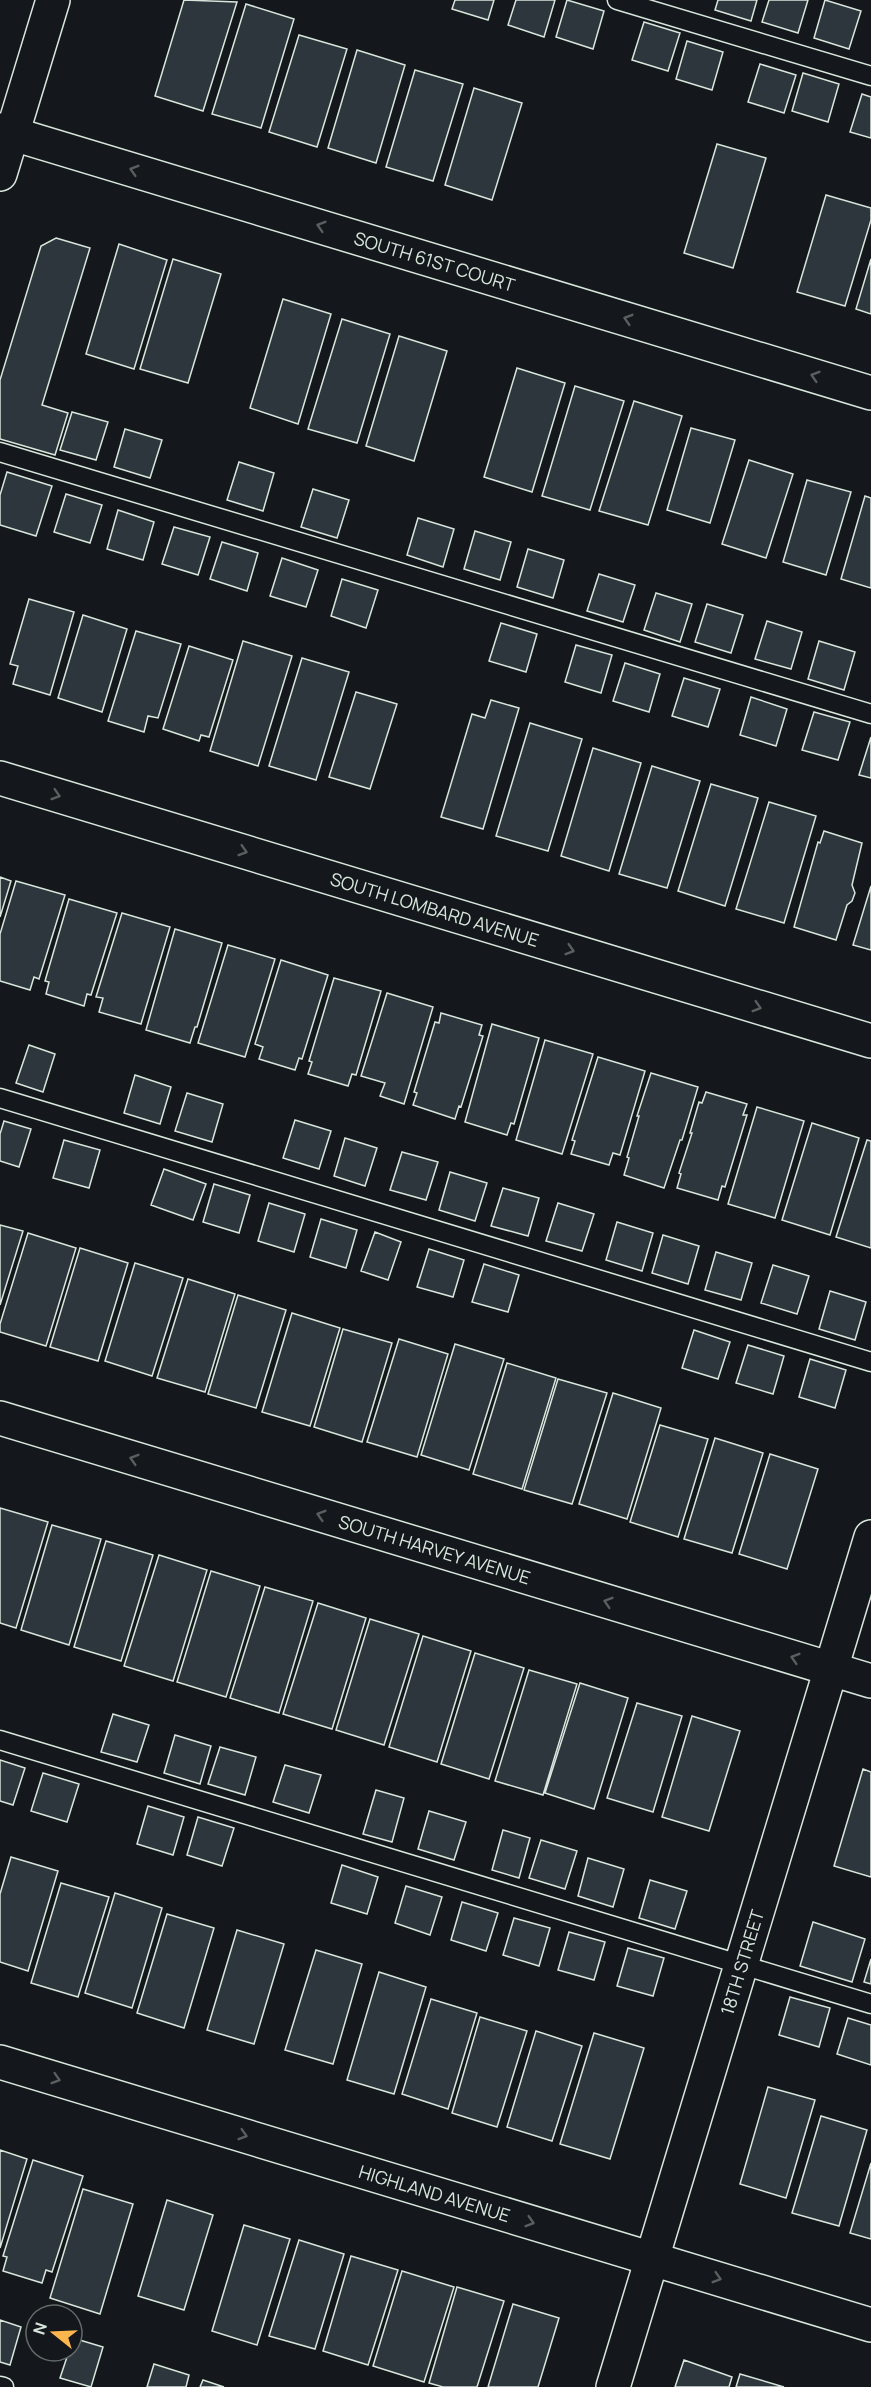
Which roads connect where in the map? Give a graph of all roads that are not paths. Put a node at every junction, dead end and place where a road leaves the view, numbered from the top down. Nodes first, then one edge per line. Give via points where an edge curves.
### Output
1 (53, 0) edge
2 (617, 0) edge
3 (871, 76) edge
4 (6, 132) edge
5 (0, 174) edge
6 (871, 393) edge
7 (0, 452) edge
8 (871, 714) edge
9 (0, 778) edge
10 (871, 1041) edge
11 (0, 1098) edge
12 (871, 1362) edge
13 (0, 1418) edge
14 (871, 1537) edge
15 (831, 1669) junction
16 (871, 1681) edge
17 (0, 1740) edge
18 (741, 1965) junction
19 (871, 2004) edge
20 (0, 2062) edge
21 (652, 2259) junction
22 (871, 2325) edge
23 (613, 2387) edge

1 - 4 street
2 - 3 lane
4 - 5 street
6 -> 4 street, SOUTH 61ST COURT
7 - 8 lane
9 -> 10 street, SOUTH LOMBARD AVENUE
11 - 12 lane
15 -> 13 street, SOUTH HARVEY AVENUE
14 - 15 street, 18TH STREET
15 - 16 street, SOUTH HARVEY AVENUE
15 - 18 street, 18TH STREET
17 - 18 lane
18 - 19 lane
18 - 21 street, 18TH STREET
20 -> 21 street, HIGHLAND AVENUE
21 -> 22 street, HIGHLAND AVENUE
21 - 23 street, 18TH STREET

